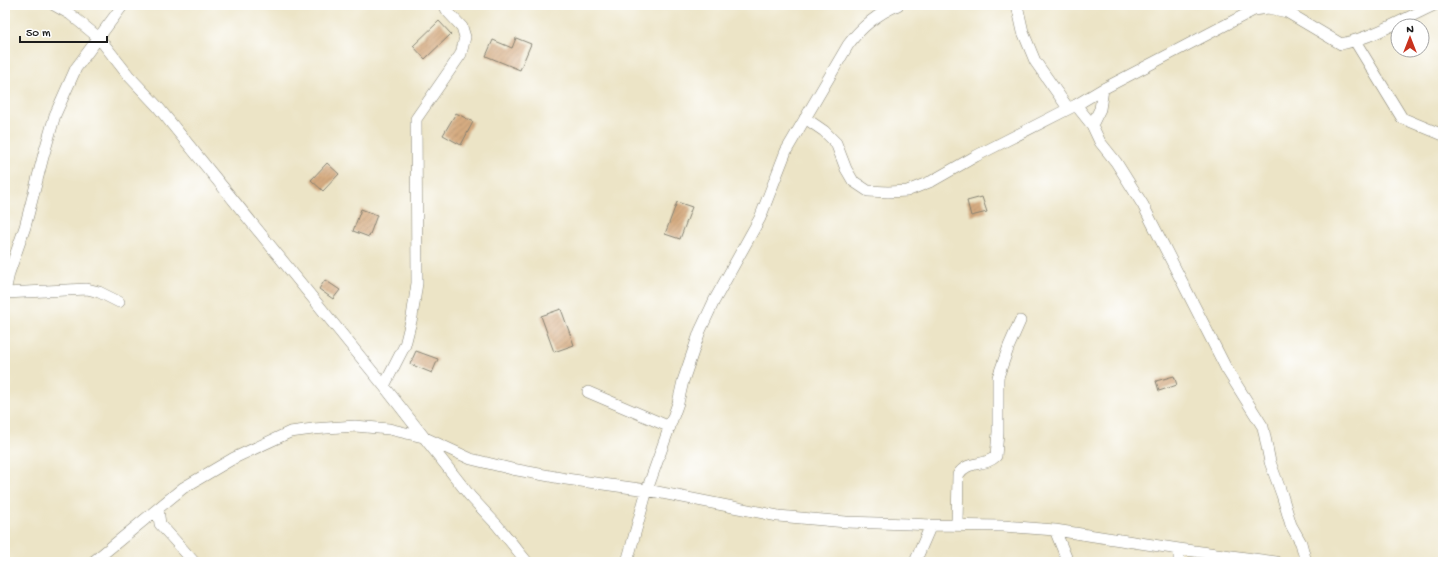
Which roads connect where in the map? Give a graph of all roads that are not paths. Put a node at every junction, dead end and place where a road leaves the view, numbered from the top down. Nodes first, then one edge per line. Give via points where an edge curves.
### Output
1 (54, 5) edge
2 (123, 5) edge
3 (444, 5) edge
4 (898, 5) edge
5 (1017, 5) edge
6 (1434, 5) edge
7 (1268, 6) edge
8 (99, 38) junction
9 (1356, 41) junction
10 (1103, 89) junction
11 (1072, 107) junction
12 (805, 118) junction
13 (1092, 125) junction
14 (1443, 135) edge
15 (5, 292) edge
16 (119, 302) dead end
17 (1020, 321) dead end
18 (384, 386) junction
19 (588, 392) dead end
20 (670, 427) junction
21 (423, 437) junction
22 (647, 490) junction
23 (158, 510) junction
24 (144, 521) junction
25 (160, 524) junction
26 (931, 525) junction
27 (957, 525) junction
28 (1054, 530) junction
29 (1179, 549) junction
30 (93, 562) edge
31 (194, 562) edge
32 (527, 562) edge
33 (627, 562) edge
34 (915, 562) edge
35 (1068, 562) edge
36 (1179, 562) edge
37 (1276, 562) edge
38 (1306, 562) edge

1 - 8 street via 70,14
2 - 8 street
3 - 18 street via 462,27 465,37 461,54 416,119 417,283 405,345
4 - 12 street via 870,20 855,35
5 - 11 street via 1023,32 1035,61
6 - 9 street
7 - 9 street via 1287,12 1341,44
7 - 10 street via 1254,10
8 - 15 street via 76,68 55,115
8 - 18 street via 189,144
9 - 14 street via 1402,118
10 - 11 street
10 - 13 street via 1100,109
11 - 12 street via 932,181 907,191 888,192 868,191 853,181 836,144 824,131
11 - 13 street
12 - 20 street via 786,151 760,218 700,331
13 - 38 street via 1100,142 1116,162 1146,212 1226,368 1263,427 1270,462
15 - 16 street via 87,289 100,292
17 - 27 street via 998,377 996,456 991,461 962,468 958,475
18 - 21 street
19 - 20 street
20 - 22 street
21 - 22 street via 471,459 499,466 566,479
21 - 23 street via 389,429 355,426 290,432 212,470 183,488
21 - 32 street
22 - 26 street via 778,516
22 - 33 street
23 - 24 street
23 - 25 street
24 - 25 street
24 - 30 street
25 - 31 street
26 - 27 street
26 - 34 street
27 - 28 street
28 - 29 street
28 - 35 street
29 - 36 street
29 - 37 street

